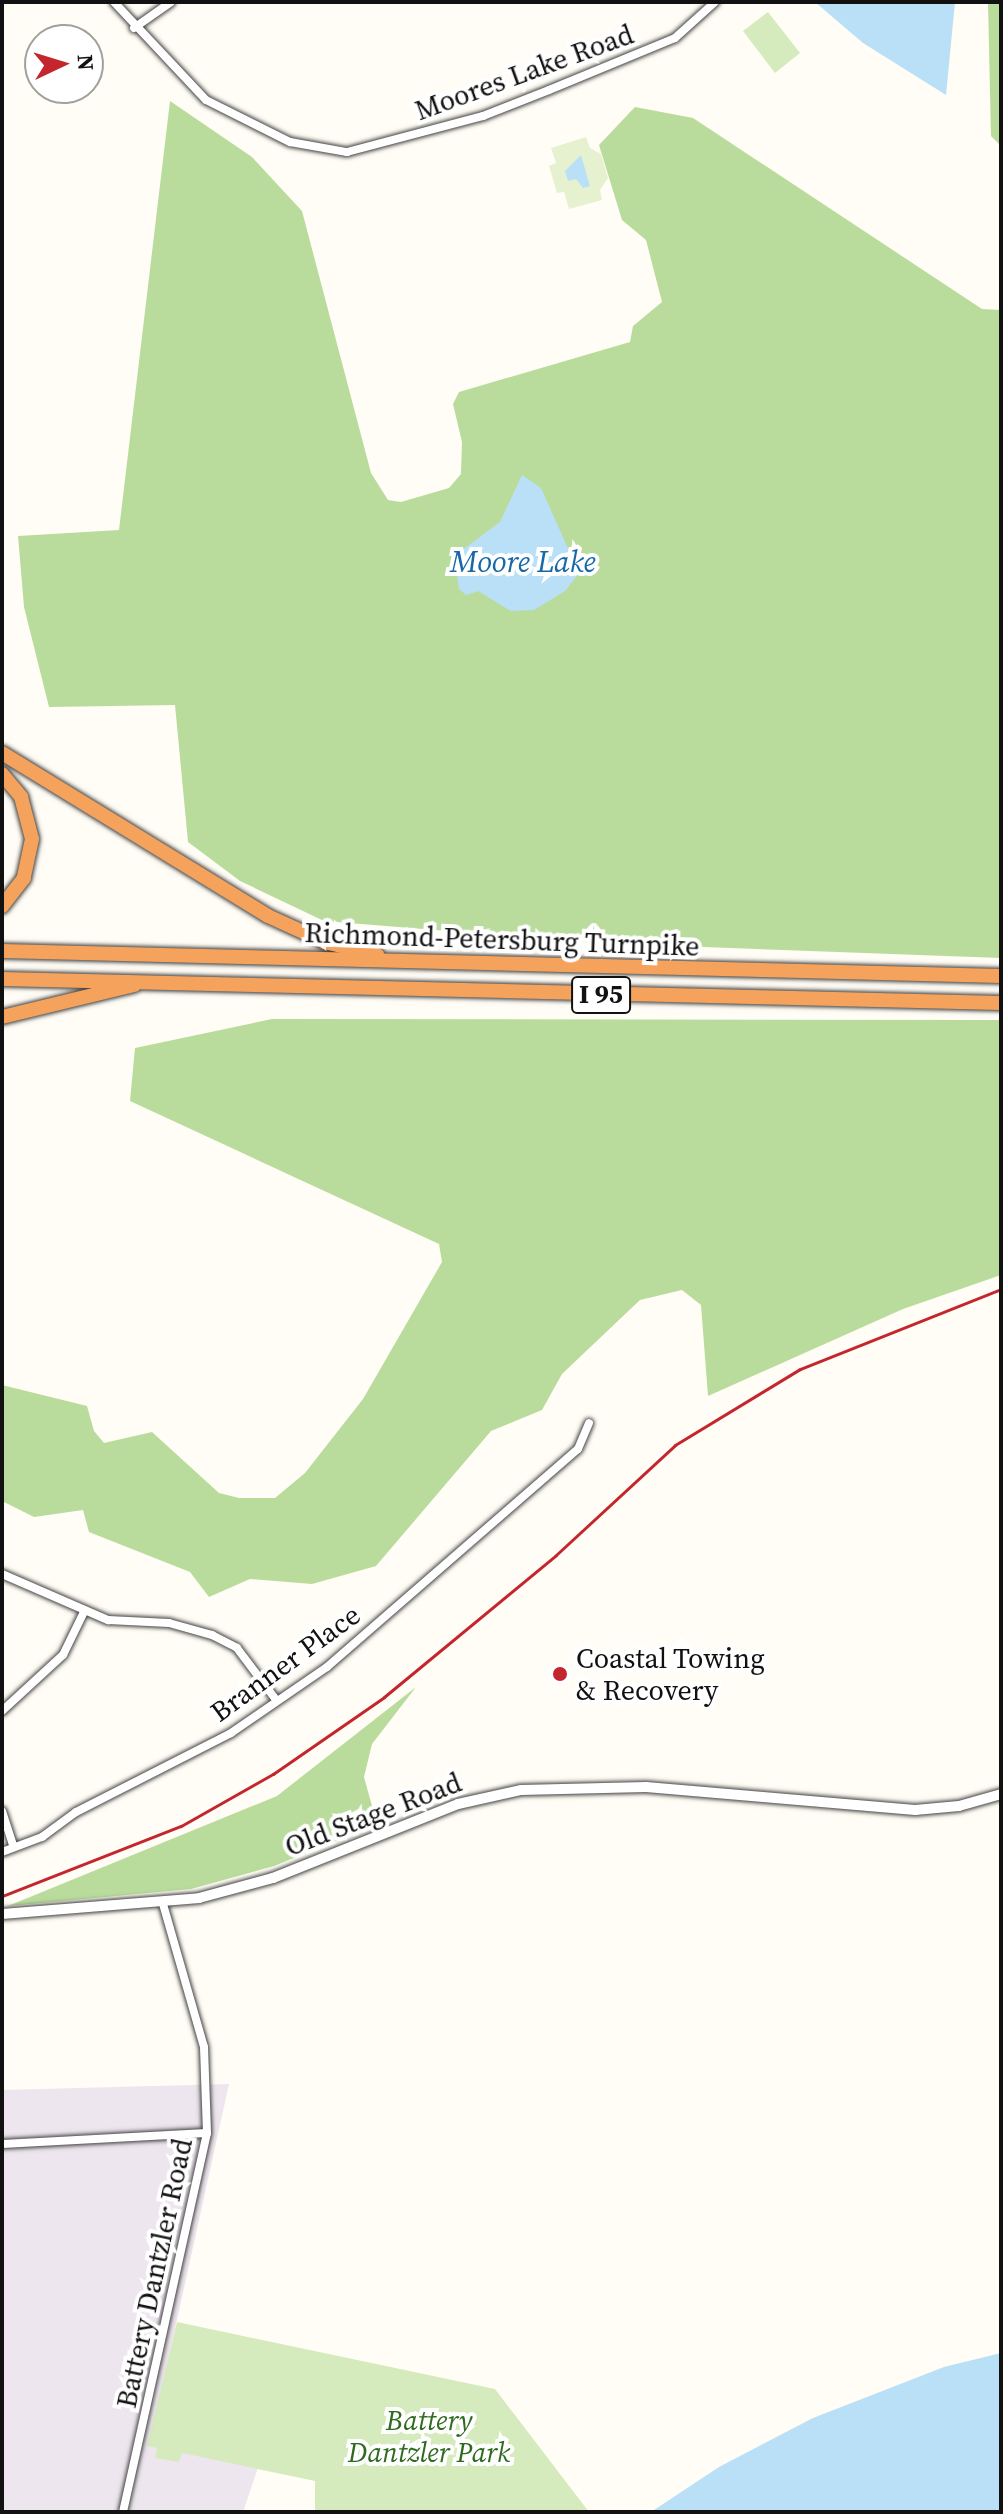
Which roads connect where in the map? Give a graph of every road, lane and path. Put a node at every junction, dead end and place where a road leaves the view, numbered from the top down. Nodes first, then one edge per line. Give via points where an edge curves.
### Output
1 (114, 2) edge
2 (171, 2) edge
3 (715, 2) edge
4 (134, 28) junction
5 (2, 753) edge
6 (2, 774) edge
7 (2, 906) edge
8 (2, 951) edge
9 (409, 962) junction
10 (1001, 976) edge
11 (2, 979) edge
12 (142, 982) junction
13 (1001, 1003) edge
14 (2, 1017) edge
15 (589, 1423) dead end
16 (2, 1574) edge
17 (84, 1612) junction
18 (277, 1701) junction
19 (2, 1711) edge
20 (1001, 1794) edge
21 (2, 1811) edge
22 (14, 1847) junction
23 (2, 1852) edge
24 (163, 1904) junction
25 (2, 1914) edge
26 (207, 2133) junction
27 (2, 2144) edge
28 (123, 2512) edge

1 - 4 street, Moores Lake Road
2 - 4 street
3 - 4 street, Moores Lake Road via 675,38 549,90 483,116 347,152 303,147 218,107 187,84
5 - 9 highway via 286,926 325,942
6 - 7 highway via 27,809 32,839 24,878
8 - 9 highway, Richmond-Petersburg Turnpike / I 95
9 - 10 highway, Richmond-Petersburg Turnpike / I 95
11 - 12 highway, Richmond-Petersburg Turnpike / I 95
12 - 13 highway, Richmond-Petersburg Turnpike / I 95
12 - 14 highway
15 - 18 street, Branner Place via 578,1449 360,1641
16 - 17 street
17 - 18 street via 120,1623 169,1623 212,1635 237,1648
17 - 19 street via 63,1655
18 - 22 street, Branner Place via 231,1733
20 - 24 street, Old Stage Road via 959,1806 915,1810 646,1787 521,1790 420,1817 273,1878
21 - 22 street
22 - 23 street, Branner Place
24 - 25 street, Old Stage Road
24 - 26 street, Battery Dantzler Road via 204,2047
26 - 27 street
26 - 28 street, Battery Dantzler Road

